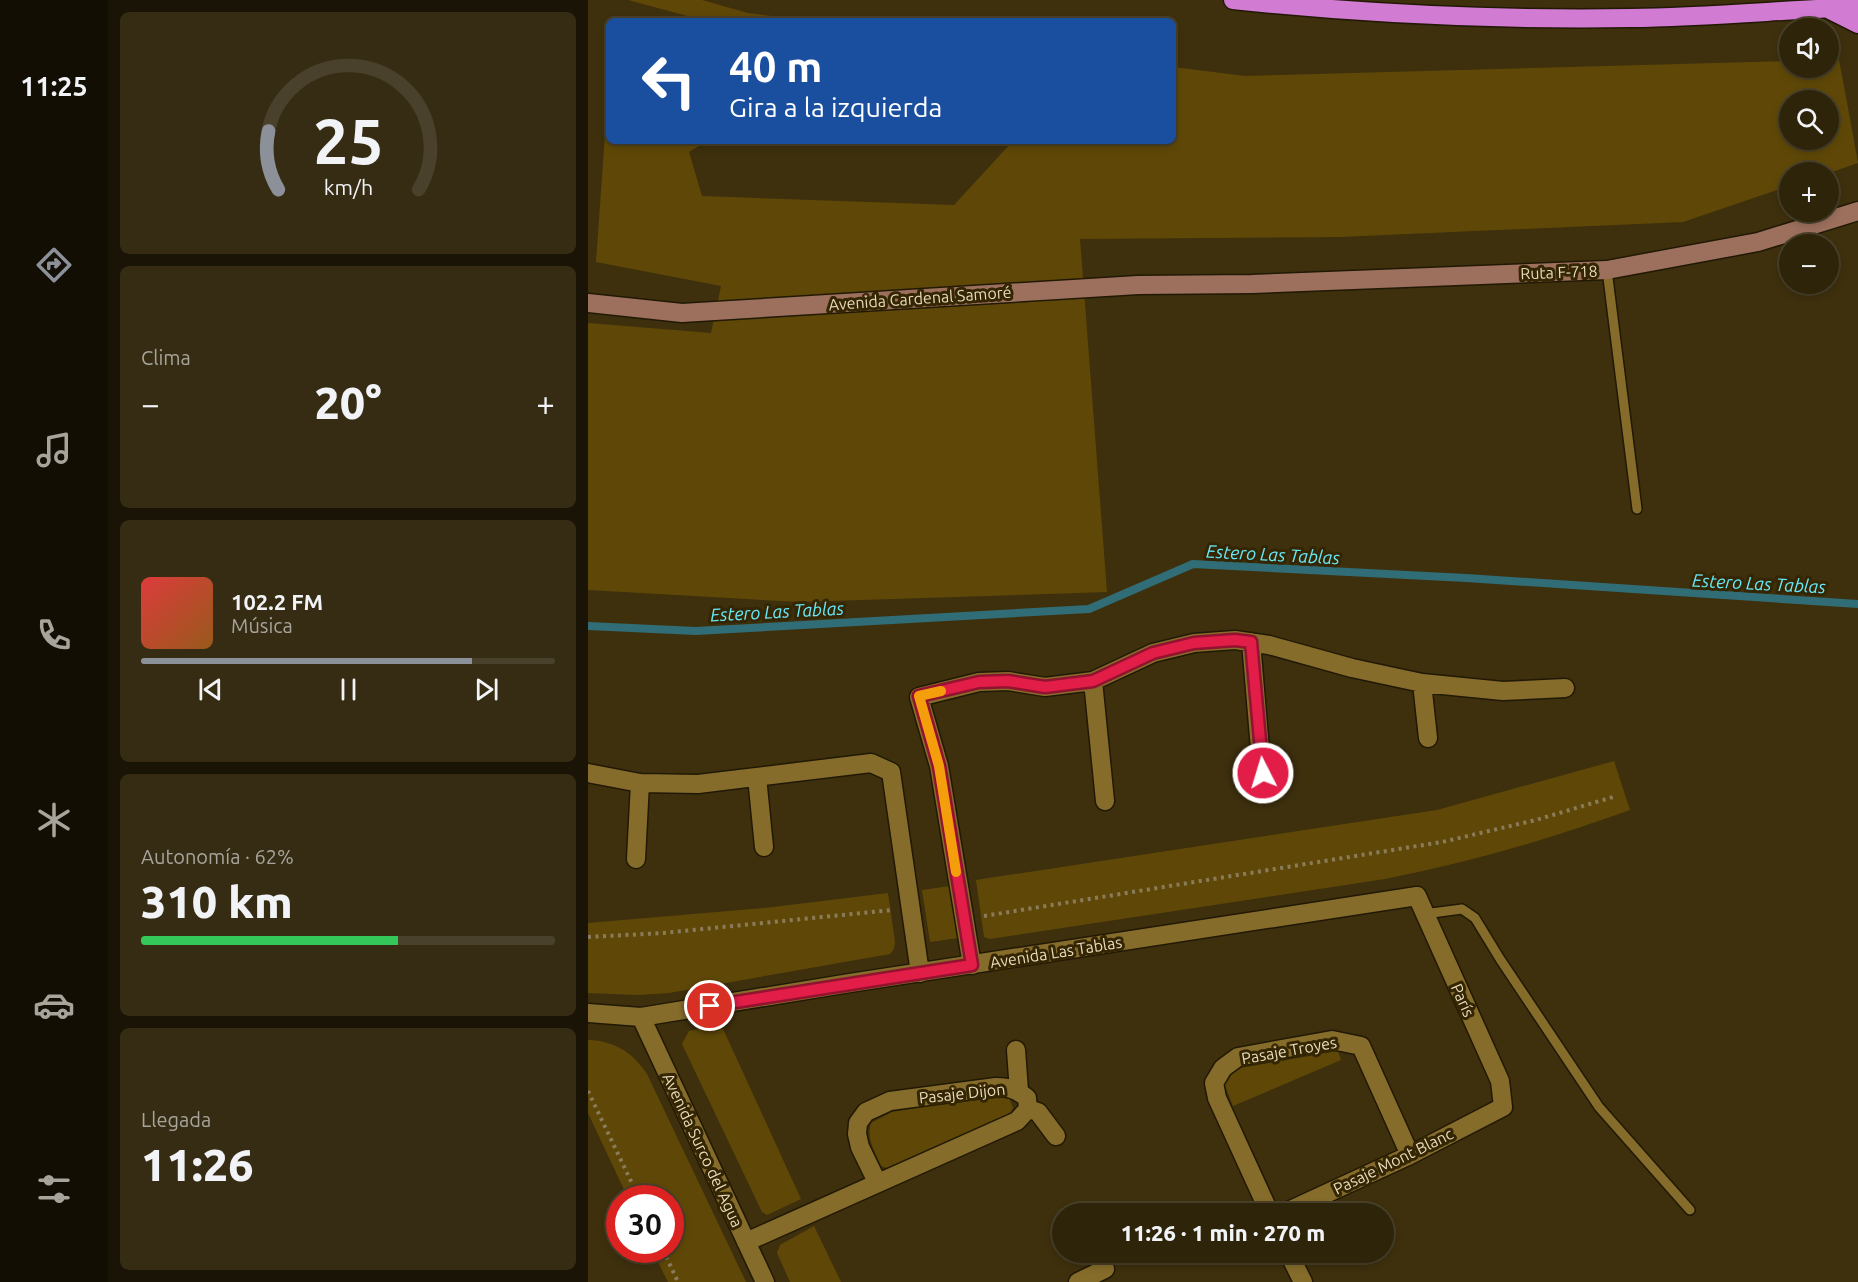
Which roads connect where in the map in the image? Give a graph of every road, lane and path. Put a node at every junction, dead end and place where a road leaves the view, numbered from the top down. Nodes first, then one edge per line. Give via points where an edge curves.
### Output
1 (1233, 0) edge
2 (1858, 7) edge
3 (1825, 8) junction
4 (1858, 24) edge
5 (1858, 211) edge
6 (1607, 270) junction
7 (1252, 284) joint
8 (588, 303) edge
9 (1637, 509) dead end
10 (1251, 642) junction
11 (1093, 681) junction
12 (1422, 683) junction
13 (1565, 688) dead end
14 (1428, 738) dead end
15 (588, 773) edge
16 (1263, 773) dead end
17 (757, 777) junction
18 (640, 783) junction
19 (1613, 797) dead end
20 (1105, 801) dead end
21 (764, 848) dead end
22 (636, 859) dead end
23 (1417, 896) joint
24 (893, 909) dead end
25 (1424, 914) junction
26 (978, 917) dead end
27 (588, 938) edge
28 (972, 965) junction
29 (920, 973) junction
30 (588, 1013) edge
31 (640, 1017) junction
32 (1016, 1050) dead end
33 (588, 1091) edge
34 (1019, 1091) junction
35 (1503, 1107) joint
36 (1028, 1108) junction
37 (1056, 1136) dead end
38 (1410, 1155) junction
39 (877, 1182) junction
40 (633, 1185) edge
41 (1265, 1203) edge
42 (1306, 1203) edge
43 (1690, 1210) dead end
44 (746, 1242) junction
45 (669, 1263) edge
46 (1294, 1263) edge
47 (1105, 1269) dead end
48 (678, 1282) edge
49 (765, 1282) edge
50 (1078, 1282) edge
51 (1303, 1282) edge

1 - 3 highway via 1382,12 1520,17 1643,18
2 - 3 highway
3 - 4 highway
5 - 6 main road, Ruta F-718 via 1758,242
6 - 7 main road, Ruta F-718
6 - 9 lane
7 - 8 main road, Avenida Cardenal Samoré via 1138,285 682,313
10 - 11 street via 1184,645 1153,653
10 - 12 street
10 - 16 street
11 - 20 street
11 - 28 street via 1045,687 1008,681 979,682 919,696 939,766
12 - 13 street via 1503,691
12 - 14 street
15 - 18 street
17 - 18 street via 698,784
17 - 21 street
17 - 29 street via 871,763 891,772
18 - 22 street
19 - 26 path via 1442,842
23 - 25 street, París
23 - 28 street, Avenida Las Tablas
24 - 27 path
25 - 35 street, París via 1500,1081
25 - 43 lane via 1462,909 1475,918 1599,1107
28 - 29 street, Avenida Las Tablas
29 - 31 street, Avenida Las Tablas
30 - 31 street, Avenida Las Tablas
31 - 44 street, Avenida Surco del Agua
32 - 34 street
33 - 40 path
34 - 36 street, Pasaje Dijon via 1027,1098
34 - 39 street, Pasaje Dijon via 1010,1087 984,1088 890,1101 866,1112 858,1123 857,1134
35 - 38 street, Pasaje Mont Blanc
36 - 37 street via 1038,1112
36 - 39 street, Pasaje Dijon via 1017,1121
38 - 41 street, Pasaje Troyes via 1361,1046 1332,1040 1238,1057 1223,1068 1214,1083 1217,1098
38 - 42 street, Pasaje Mont Blanc
39 - 44 street, Pasaje Dijon
44 - 49 street, Avenida Surco del Agua
45 - 48 path
46 - 51 street
47 - 50 street

